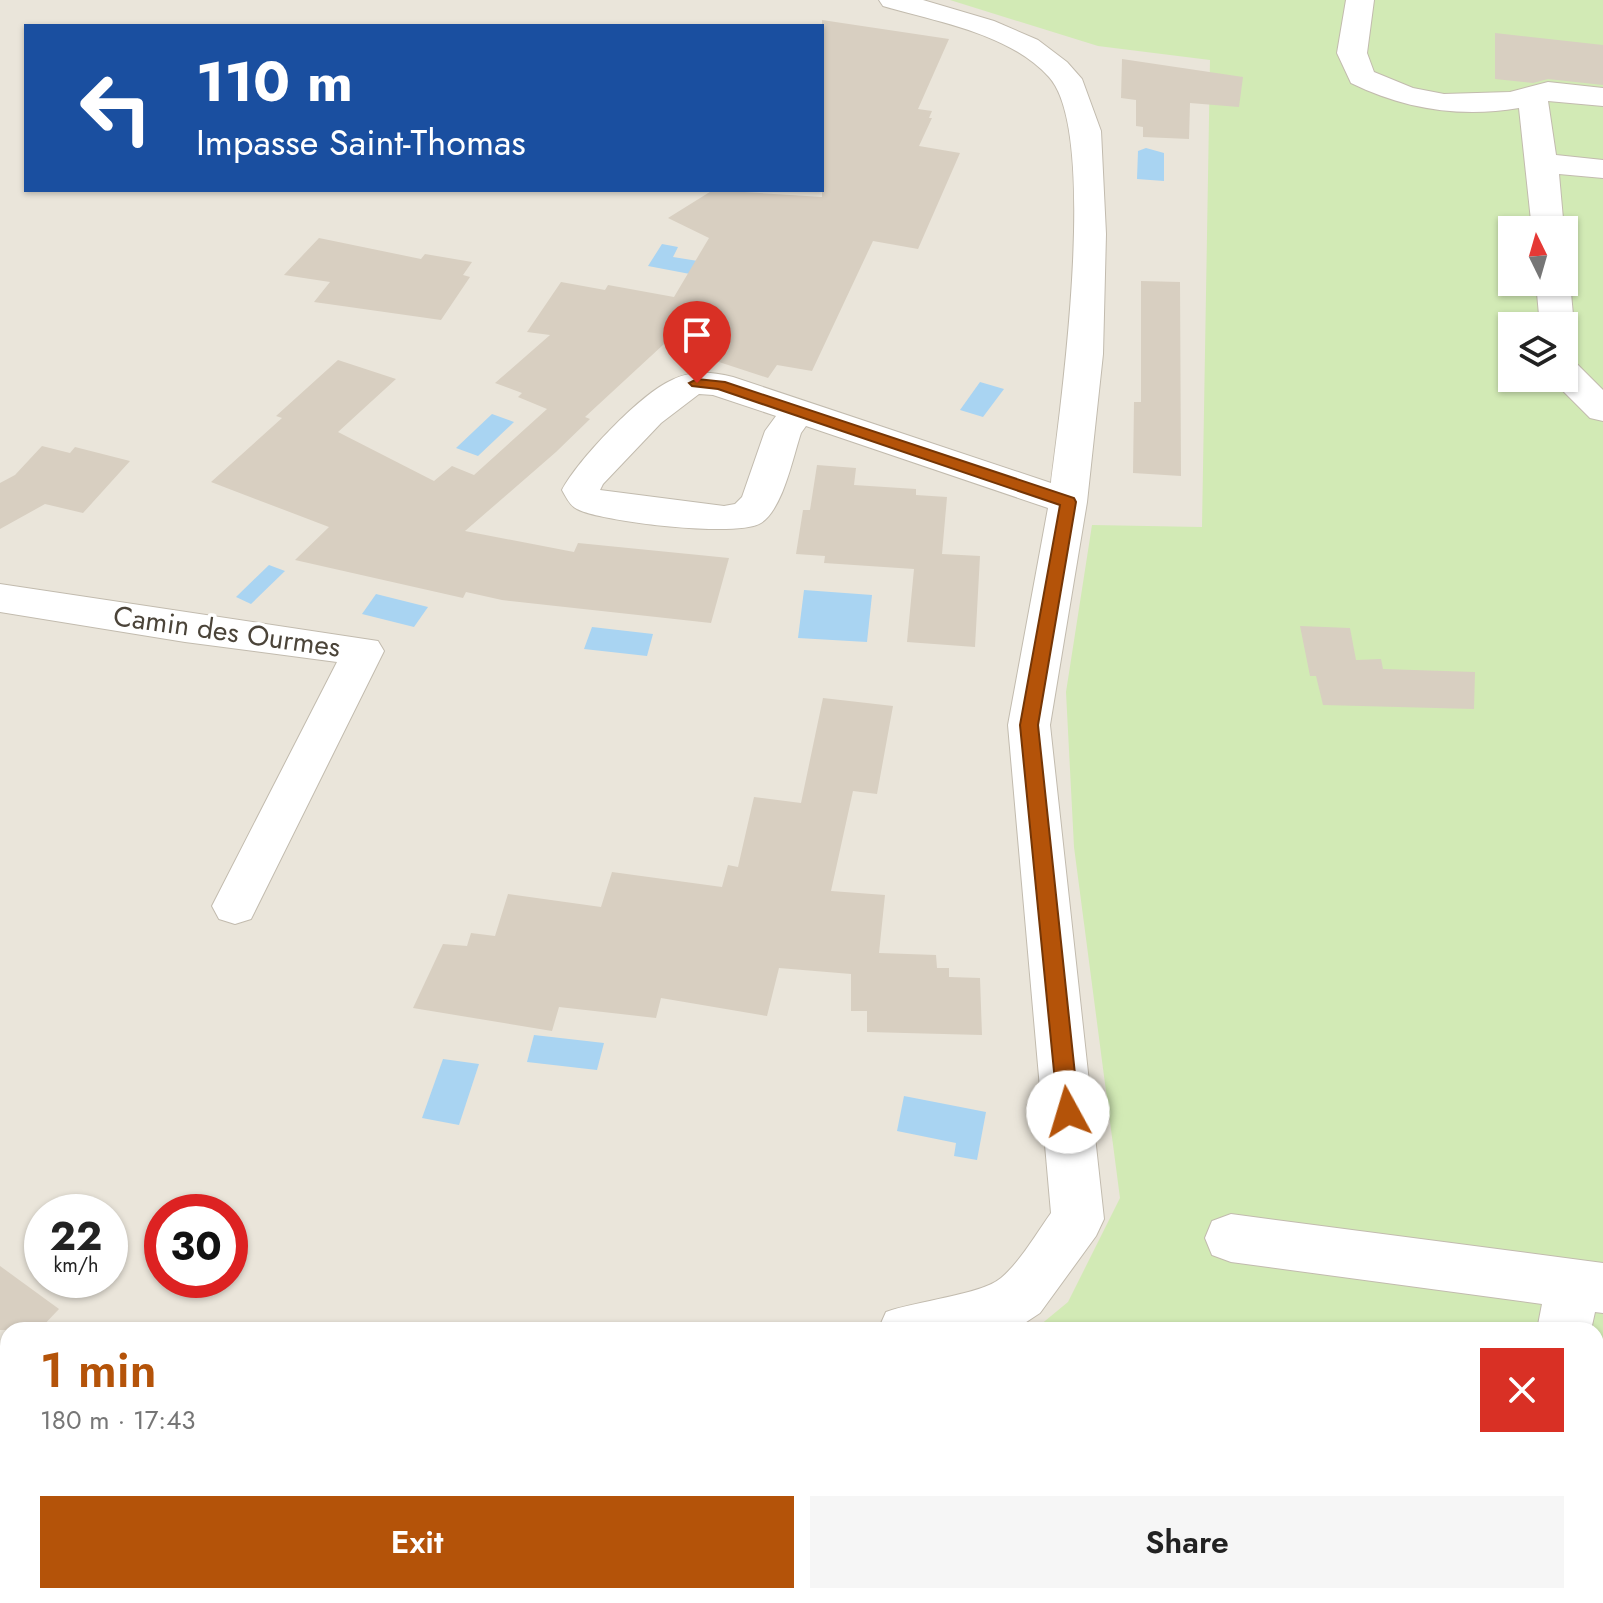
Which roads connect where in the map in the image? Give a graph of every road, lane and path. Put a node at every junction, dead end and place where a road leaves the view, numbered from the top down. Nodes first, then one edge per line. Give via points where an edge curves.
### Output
1 (893, 0) edge
2 (1360, 0) edge
3 (1532, 97) junction
4 (1603, 97) edge
5 (1542, 163) junction
6 (1603, 169) edge
7 (1547, 216) edge
8 (1578, 386) edge
9 (1603, 410) edge
10 (799, 411) junction
11 (1068, 502) junction
12 (0, 598) edge
13 (235, 906) dead end
14 (1231, 1238) dead end
15 (1580, 1301) edge
16 (985, 1319) edge
17 (963, 1322) edge

1 - 11 street via 1016,39 1057,68 1071,85 1086,131 1090,234 1085,354
2 - 3 street via 1352,53 1361,77 1388,92 1443,103 1495,104
3 - 4 street via 1548,91
3 - 5 street
5 - 6 street
5 - 7 street
8 - 9 street
10 - 10 street via 720,385 685,386 587,478 581,490 587,499 603,505 724,519 747,515 759,502 783,431
10 - 11 street
11 - 16 street via 1029,725 1078,1219 1021,1295
12 - 13 street, Camin des Ourmes via 363,651
14 - 15 street
16 - 17 street

